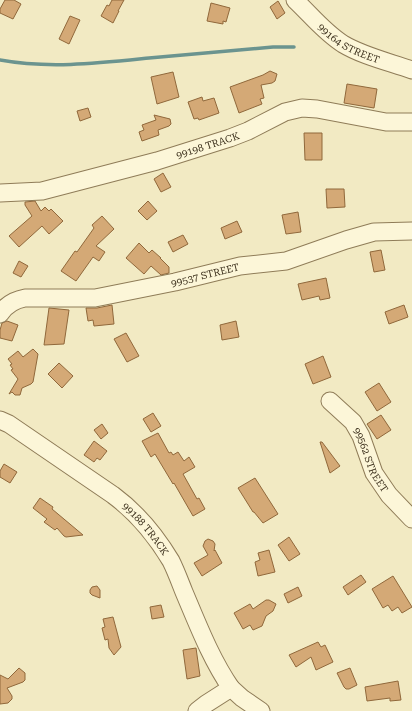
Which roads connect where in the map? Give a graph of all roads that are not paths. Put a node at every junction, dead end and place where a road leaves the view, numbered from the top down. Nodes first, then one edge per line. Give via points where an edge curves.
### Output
1 (295, 0) edge
2 (412, 70) edge
3 (412, 122) edge
4 (0, 193) edge
5 (412, 231) edge
6 (0, 314) edge
7 (330, 401) dead end
8 (0, 420) edge
9 (412, 519) edge
10 (232, 688) junction
11 (197, 711) edge
12 (261, 711) edge

1 - 2 street, 99164 STREET via 343,44
3 - 4 street, 99198 TRACK via 386,122 302,108 285,112 248,132 157,161 42,191
5 - 6 street, 99537 STREET via 374,232 286,261 240,266 95,298 24,298 13,301
7 - 9 street, 99562 STREET via 353,422 380,483
8 - 10 street, 99188 TRACK via 113,495 144,523 172,563 208,648
10 - 11 street
10 - 12 street, 99188 TRACK

